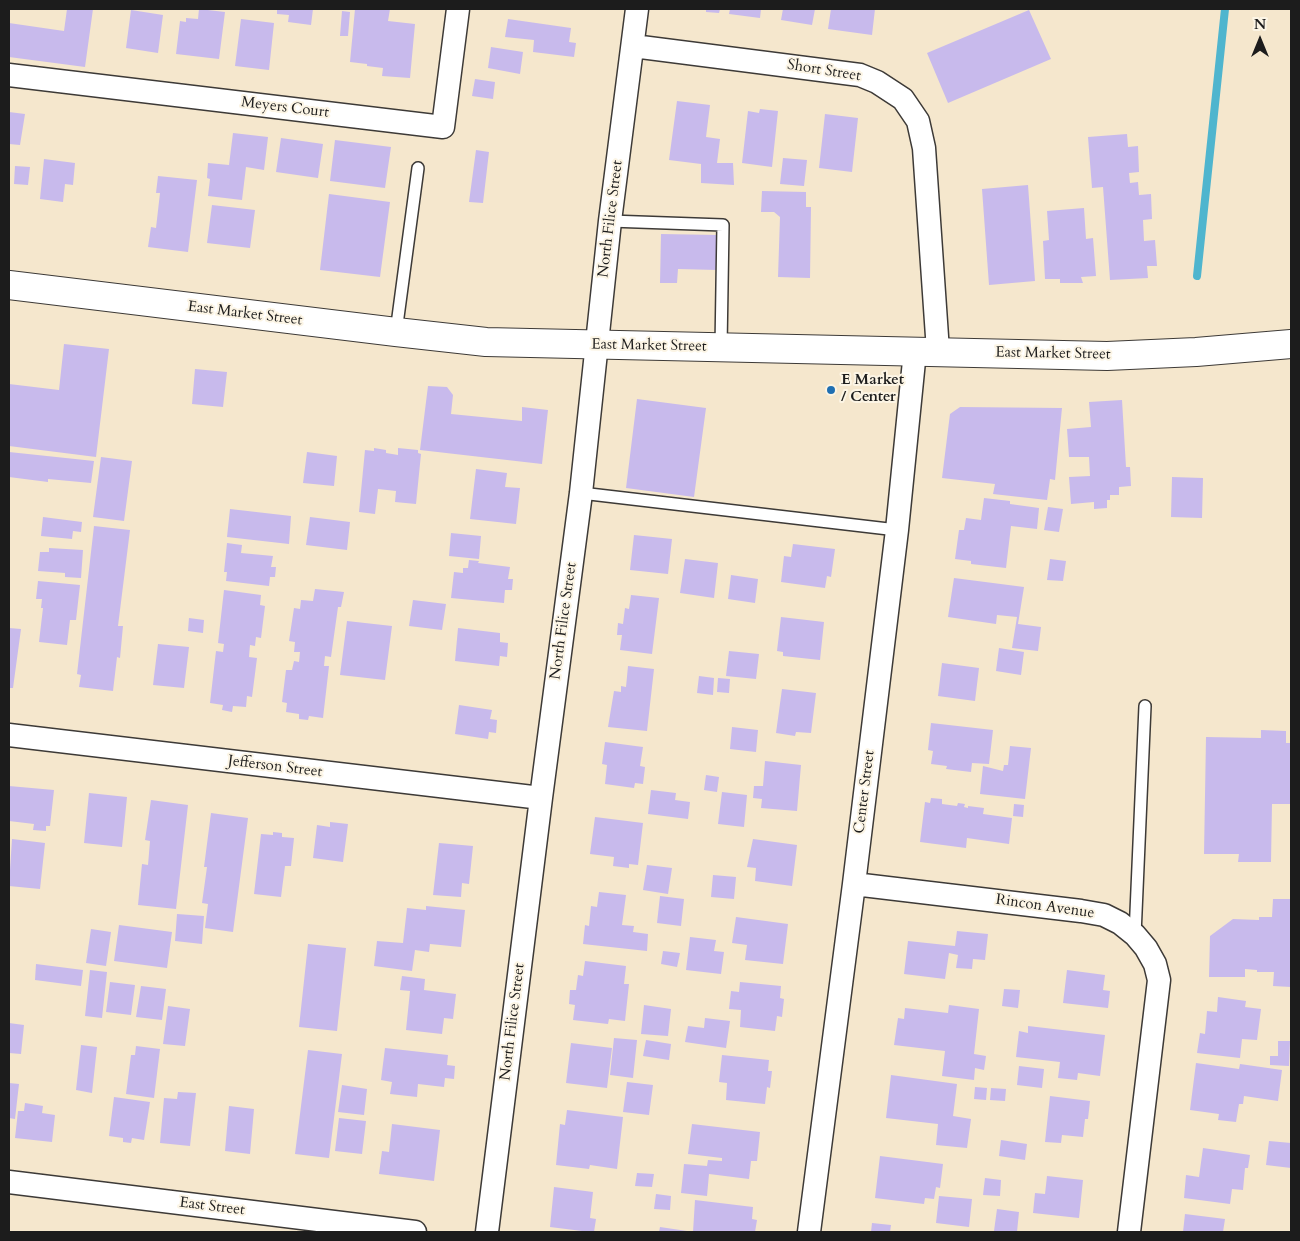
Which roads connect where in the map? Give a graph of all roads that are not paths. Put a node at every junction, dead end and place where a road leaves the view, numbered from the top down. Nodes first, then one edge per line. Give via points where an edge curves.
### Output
1 (458, 9) edge
2 (637, 9) edge
3 (633, 46) junction
4 (9, 75) edge
5 (418, 168) dead end
6 (610, 221) junction
7 (9, 285) edge
8 (396, 332) junction
9 (1291, 344) edge
10 (597, 345) junction
11 (721, 348) junction
12 (927, 351) junction
13 (581, 493) junction
14 (897, 530) junction
15 (1145, 706) dead end
16 (9, 735) edge
17 (540, 798) junction
18 (854, 884) junction
19 (1135, 935) junction
20 (9, 1182) edge
21 (415, 1232) edge
22 (487, 1232) edge
23 (809, 1232) edge
24 (1130, 1232) edge

1 - 4 street, Meyers Court via 444,127
2 - 3 street, North Filice Street
3 - 6 street, North Filice Street
3 - 12 street, Short Street via 860,75 903,99 918,121 924,148
5 - 8 lane
6 - 10 street, North Filice Street
6 - 11 lane via 723,225
7 - 8 main road, East Market Street
8 - 10 main road, East Market Street via 486,342
9 - 12 main road, East Market Street via 1107,356
10 - 11 main road, East Market Street
10 - 13 street, North Filice Street
11 - 12 main road, East Market Street
12 - 14 street, Center Street
13 - 14 lane
13 - 17 street, North Filice Street
14 - 18 street, Center Street
15 - 19 lane
16 - 17 street, Jefferson Street
17 - 22 street, North Filice Street
18 - 19 street, Rincon Avenue via 1082,910 1120,923
18 - 23 street, Center Street
19 - 24 street, Rincon Avenue via 1155,964 1159,980
20 - 21 street, East Street

